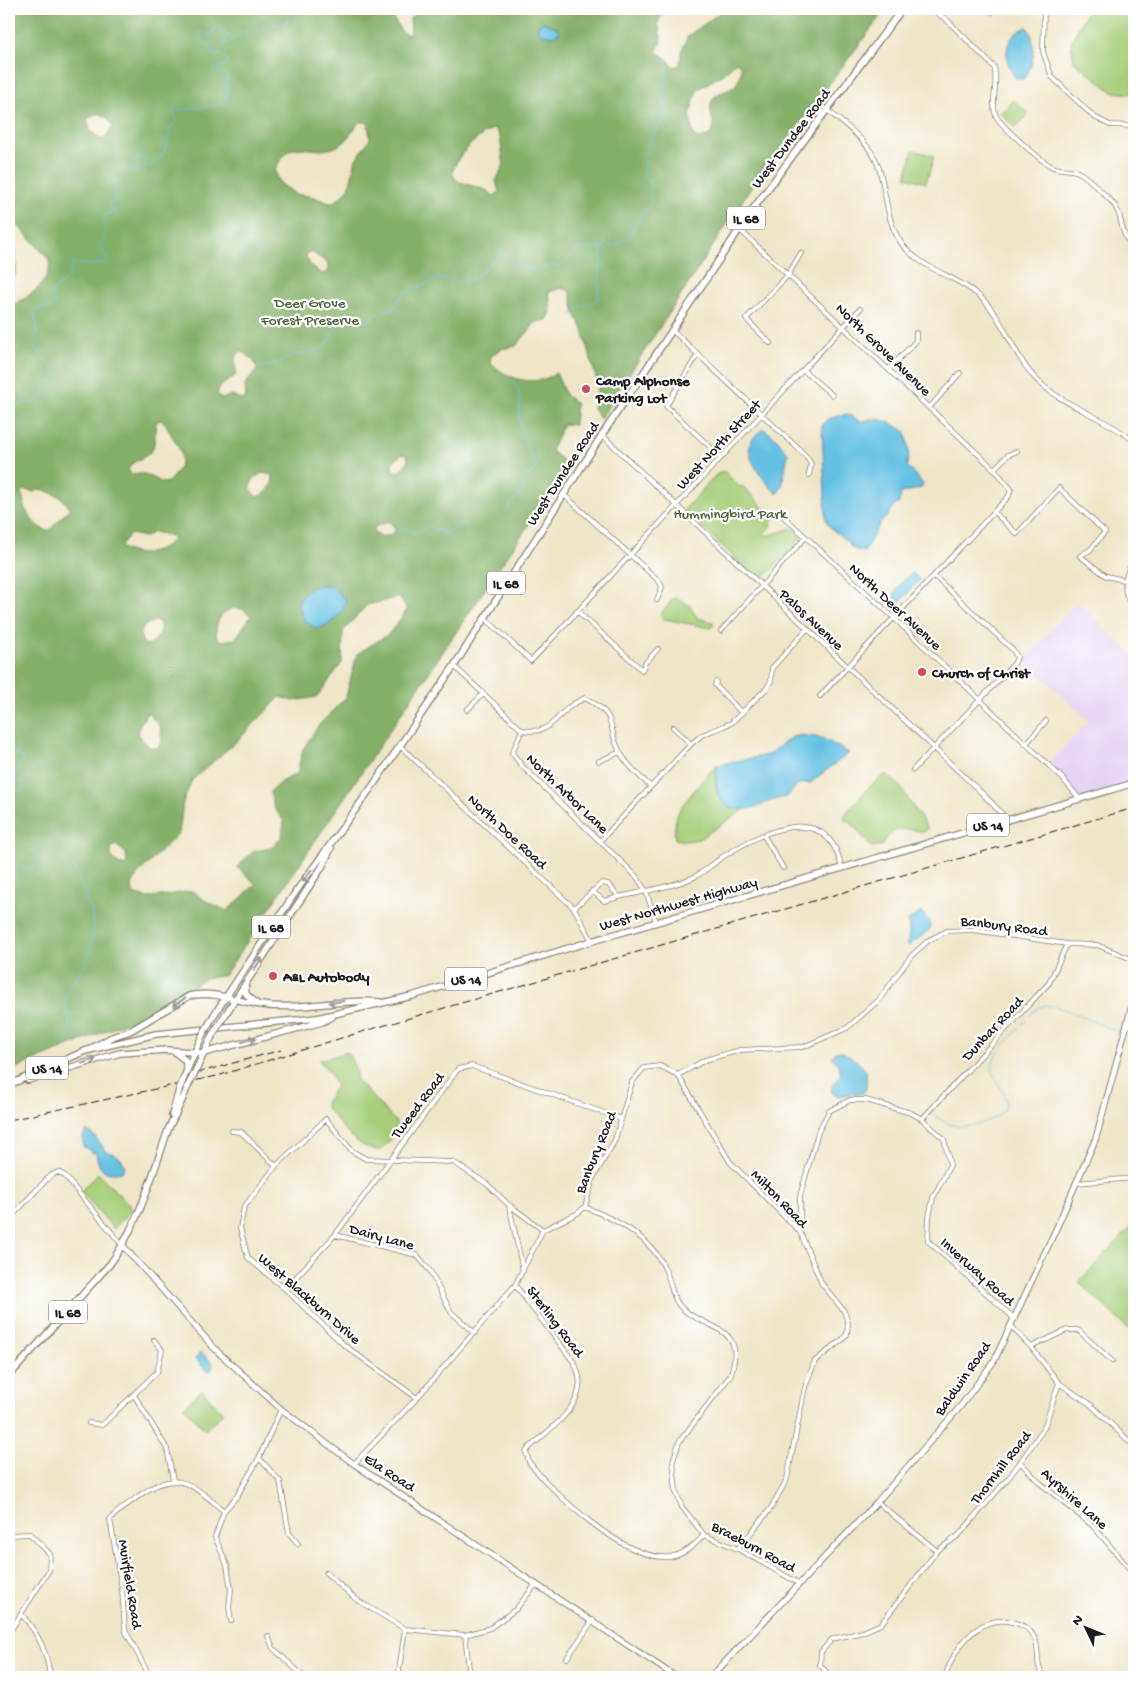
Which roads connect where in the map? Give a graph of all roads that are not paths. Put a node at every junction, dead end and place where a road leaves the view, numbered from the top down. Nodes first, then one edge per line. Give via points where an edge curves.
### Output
1 (902, 9) edge
2 (928, 9) edge
3 (1044, 9) edge
4 (827, 110) junction
5 (1134, 126) edge
6 (1132, 146) dead end
7 (738, 229) junction
8 (1134, 248) edge
9 (801, 253) dead end
10 (788, 275) junction
11 (860, 309) dead end
12 (844, 326) junction
13 (672, 330) junction
14 (916, 333) dead end
15 (770, 343) dead end
16 (698, 354) junction
17 (889, 369) junction
18 (803, 370) junction
19 (960, 373) dead end
20 (832, 395) dead end
21 (929, 408) junction
22 (762, 414) junction
23 (602, 435) junction
24 (1134, 441) edge
25 (1016, 451) dead end
26 (721, 457) junction
27 (994, 469) junction
28 (809, 475) dead end
29 (563, 494) junction
30 (676, 506) junction
31 (994, 512) junction
32 (783, 516) dead end
33 (806, 537) junction
34 (630, 554) junction
35 (1134, 560) edge
36 (934, 576) junction
37 (1124, 580) junction
38 (762, 586) junction
39 (657, 600) dead end
40 (1134, 610) edge
41 (577, 611) junction
42 (484, 617) junction
43 (894, 618) junction
44 (807, 629) junction
45 (721, 631) dead end
46 (658, 649) dead end
47 (454, 666) junction
48 (848, 668) junction
49 (716, 682) dead end
50 (483, 694) junction
51 (820, 696) dead end
52 (979, 700) junction
53 (467, 710) dead end
54 (742, 713) junction
55 (1046, 721) dead end
56 (673, 727) dead end
57 (522, 730) junction
58 (690, 744) junction
59 (1026, 744) junction
60 (400, 746) junction
61 (934, 748) junction
62 (620, 752) junction
63 (599, 760) dead end
64 (913, 770) dead end
65 (1134, 783) edge
66 (650, 786) junction
67 (1078, 798) junction
68 (1006, 820) junction
69 (338, 835) junction
70 (764, 836) junction
71 (601, 840) junction
72 (783, 868) dead end
73 (842, 869) junction
74 (592, 891) junction
75 (646, 891) junction
76 (619, 898) junction
77 (574, 908) junction
78 (656, 922) junction
79 (592, 941) junction
80 (1067, 944) junction
81 (1134, 960) edge
82 (245, 984) junction
83 (225, 996) junction
84 (235, 998) junction
85 (1134, 998) edge
86 (384, 1002) junction
87 (259, 1005) junction
88 (1131, 1009) junction
89 (339, 1014) junction
90 (1134, 1015) edge
91 (1127, 1025) junction
92 (1134, 1025) edge
93 (167, 1050) junction
94 (85, 1051) junction
95 (194, 1052) junction
96 (204, 1052) junction
97 (187, 1070) junction
98 (678, 1075) junction
99 (9, 1085) edge
100 (922, 1119) junction
101 (620, 1120) junction
102 (170, 1127) junction
103 (232, 1131) dead end
104 (388, 1161) junction
105 (276, 1166) junction
106 (1134, 1178) edge
107 (1076, 1183) junction
108 (509, 1205) junction
109 (586, 1207) junction
110 (9, 1219) edge
111 (543, 1230) junction
112 (800, 1232) junction
113 (335, 1235) junction
114 (123, 1246) junction
115 (523, 1271) junction
116 (515, 1286) junction
117 (285, 1289) junction
118 (1015, 1319) junction
119 (1011, 1326) junction
120 (475, 1333) junction
121 (154, 1340) dead end
122 (1031, 1347) junction
123 (1112, 1361) dead end
124 (9, 1376) edge
125 (1060, 1383) junction
126 (134, 1395) junction
127 (417, 1398) junction
128 (281, 1409) junction
129 (89, 1423) dead end
130 (1134, 1446) edge
131 (259, 1458) junction
132 (1020, 1462) junction
133 (354, 1464) junction
134 (173, 1480) junction
135 (877, 1502) junction
136 (224, 1511) junction
137 (9, 1534) edge
138 (704, 1536) junction
139 (298, 1544) dead end
140 (738, 1549) junction
141 (937, 1551) junction
142 (326, 1573) dead end
143 (1134, 1574) edge
144 (536, 1583) junction
145 (800, 1584) junction
146 (22, 1615) junction
147 (593, 1620) junction
148 (231, 1622) dead end
149 (405, 1629) junction
150 (9, 1633) edge
151 (268, 1636) dead end
152 (465, 1636) junction
153 (567, 1658) dead end
154 (50, 1677) edge
155 (150, 1677) edge
156 (304, 1677) edge
157 (398, 1677) edge
158 (470, 1677) edge
159 (676, 1677) edge
160 (711, 1677) edge
161 (830, 1677) edge
162 (945, 1677) edge
163 (1044, 1677) edge

1 - 4 main road, West Dundee Road / IL 68
2 - 8 street via 946,20 994,67 997,77 994,107 999,120 1043,162 1054,168 1080,173 1111,202 1120,215 1123,234
3 - 5 street via 1043,52 1052,77 1094,117 1110,125
4 - 7 main road, West Dundee Road / IL 68
4 - 24 street via 855,133 878,164 893,229 902,244 918,260 964,283 988,303 1024,362 1052,392 1124,432
5 - 6 street
7 - 10 street, North Grove Avenue
7 - 13 main road, West Dundee Road / IL 68
9 - 10 street
10 - 12 street, North Grove Avenue
10 - 15 street via 746,319
11 - 12 street, West North Street
12 - 17 street, North Grove Avenue
12 - 18 street, West North Street
13 - 16 street
13 - 23 main road, West Dundee Road / IL 68
14 - 17 street via 916,341
16 - 22 street
16 - 26 street via 666,406
17 - 21 street, North Grove Avenue
18 - 20 street
18 - 22 street, West North Street
19 - 21 street
21 - 27 street, North Grove Avenue
22 - 26 street, West North Street
22 - 28 street via 805,455 811,464
23 - 29 main road, West Dundee Road / IL 68
23 - 30 street, Palos Avenue
25 - 27 street
26 - 30 street, West North Street
27 - 31 street, North Grove Avenue via 1010,489 1009,496
29 - 34 street
29 - 42 main road, West Dundee Road / IL 68
30 - 34 street, West North Street
30 - 38 street, Palos Avenue
31 - 36 street
31 - 37 street via 1017,534 1059,488 1105,532 1090,550 1080,556 1106,576
32 - 33 street, North Deer Avenue
33 - 38 street
33 - 43 street, North Deer Avenue
34 - 39 street via 660,581 662,587
34 - 41 street, West North Street
35 - 37 street
36 - 43 street
36 - 52 street via 1017,657
37 - 40 street via 1125,594
38 - 44 street, Palos Avenue
38 - 45 street
41 - 42 street, West North Street via 531,661
41 - 46 street via 642,670 644,663
42 - 47 main road, West Dundee Road / IL 68
43 - 48 street
43 - 52 street, North Deer Avenue
44 - 48 street, Palos Avenue
44 - 54 street via 772,668 767,688
47 - 50 street
47 - 60 main road, West Dundee Road / IL 68
48 - 51 street
48 - 61 street, Palos Avenue
49 - 54 street via 715,685
50 - 53 street
50 - 57 street
52 - 59 street, North Deer Avenue
52 - 61 street
54 - 58 street via 731,723 702,735
55 - 59 street
56 - 58 street
57 - 62 street via 534,732 550,726 568,707 584,698 600,706 607,714
57 - 71 street, North Arbor Lane via 512,752 517,760
58 - 66 street
59 - 67 street, North Deer Avenue
60 - 69 main road, West Dundee Road / IL 68
60 - 77 street, North Doe Road
61 - 64 street
61 - 68 street, Palos Avenue
62 - 63 street
62 - 66 street
65 - 67 main road, West Northwest Highway / US 14
66 - 71 street
67 - 68 main road, West Northwest Highway / US 14
68 - 73 main road, West Northwest Highway / US 14
82 -> 69 main road, West Dundee Road / IL 68 via 322,867
69 -> 83 main road, West Dundee Road / IL 68
70 - 72 street
70 - 73 street via 787,826 816,829 834,846
70 - 75 street via 723,857 696,876
71 - 75 street, North Arbor Lane
73 - 78 main road, West Northwest Highway / US 14
74 - 76 street via 604,902
74 - 76 street via 602,883 608,884
74 - 77 street
75 - 76 street
75 - 78 street, North Arbor Lane
77 - 79 street, North Doe Road
78 - 79 main road, West Northwest Highway / US 14
79 - 86 main road, West Northwest Highway / US 14
80 - 81 street, Banbury Road via 1097,945
80 - 98 street, Banbury Road via 973,930 947,931 929,940 911,956 879,1000 847,1028 803,1047 740,1050 706,1060
80 - 100 street, Dunbar Road via 1049,983
82 - 84 main road, West Dundee Road / IL 68
82 - 87 main road via 246,994
83 - 84 main road
83 -> 94 main road via 200,993 189,996 130,1031
83 - 95 main road, West Dundee Road / IL 68, bridge
84 - 87 main road
84 - 96 main road, West Dundee Road / IL 68, bridge
85 - 88 street, Baldwin Road
86 -> 87 main road via 356,1000 283,1007
86 - 89 main road, West Northwest Highway / US 14
88 - 90 street
88 - 91 street, Baldwin Road
89 - 94 main road, West Northwest Highway / US 14 via 156,1034
96 -> 89 main road via 322,1022
91 - 92 street
91 - 107 street, Baldwin Road via 1096,1138
93 - 95 main road
93 - 97 main road via 182,1055
99 -> 93 main road via 108,1055
94 - 99 main road, US 14
95 - 96 main road
95 - 97 main road, IL 68
96 - 102 main road, IL 68, bridge
97 - 102 main road, IL 68, bridge
98 - 101 street, Banbury Road via 660,1066 644,1068 632,1082
98 - 112 street, Milton Road via 730,1162
100 - 112 street, Inverway Road via 866,1100 850,1100 829,1111 818,1132 800,1196
100 - 118 street, Inverway Road via 944,1139 950,1165 933,1198 928,1217 928,1241
101 - 104 street, Tweed Road via 472,1066 458,1069
101 - 109 street, Banbury Road via 614,1140 593,1178
102 - 114 main road, IL 68 via 139,1213
103 - 105 street via 241,1132
104 - 105 street, West Blackburn Drive via 366,1159 352,1151 326,1119
104 - 108 street via 453,1162 487,1184
104 - 113 street, Tweed Road
105 - 117 street, West Blackburn Drive via 244,1207 240,1228 248,1258
106 - 107 street
107 - 118 street, Baldwin Road
108 - 111 street
108 - 115 street
109 - 111 street, Banbury Road
109 - 138 street, Braeburn Road via 612,1218 644,1241 662,1262 680,1306 720,1328 731,1343 735,1356 730,1376 679,1442 673,1461 679,1501
110 - 114 street via 50,1176 58,1172 64,1175
111 - 115 street
112 - 140 street, Milton Road via 822,1284 844,1311 847,1334 838,1345 815,1361 805,1387 787,1479 771,1508
113 - 117 street, Tweed Road
113 - 120 street, Dairy Lane via 417,1255 430,1271 451,1312
114 - 124 main road, IL 68 via 100,1277
114 - 128 street, Ela Road via 218,1352
115 - 116 street
116 - 120 street
116 - 138 street, Sterling Road via 573,1362 581,1385 577,1400 570,1409 526,1452 529,1462 589,1522 644,1553 672,1556 690,1549
117 - 127 street, West Blackburn Drive via 344,1345
118 - 119 street, Baldwin Road
119 - 122 street, Inverway Road
119 - 135 street, Baldwin Road via 994,1361 969,1395
120 - 127 street
121 - 126 street via 162,1350 157,1372
122 - 123 street via 1066,1330 1078,1330
122 - 125 street, Inverway Road
125 - 130 street, Inverway Road via 1090,1404
125 - 132 street, Thornhill Road via 1044,1428
126 - 129 street via 102,1425
126 - 134 street via 167,1449
127 - 133 street
128 - 131 street
128 - 133 street, Ela Road
131 - 136 street via 237,1496
131 - 139 street via 280,1481 289,1533
132 - 141 street, Thornhill Road via 959,1535
132 - 143 street, Ayrshire Lane via 1040,1483 1093,1526
133 - 144 street, Ela Road
134 - 136 street via 192,1486
134 - 155 street, Muirfield Road via 156,1484 110,1519 122,1589 125,1630
135 - 141 street
135 - 145 street, Baldwin Road
136 - 148 street via 216,1538 228,1572
137 - 146 street via 30,1534 50,1554 49,1570
138 - 140 street, Braeburn Road
140 - 145 street, Braeburn Road
141 - 161 street, Thornhill Road via 881,1624 832,1639 820,1652 820,1665
142 - 149 street via 358,1600
144 - 147 street, Ela Road
144 - 152 street via 516,1609 490,1628
145 - 160 street, Baldwin Road
146 - 150 street
146 - 154 street via 33,1627 49,1663
147 - 153 street
147 - 159 street, Ela Road
149 - 152 street
149 - 157 street
151 - 156 street via 273,1648
152 - 158 street
162 - 163 street via 954,1655 970,1634 980,1626 1002,1620 1014,1622 1036,1638 1040,1672

